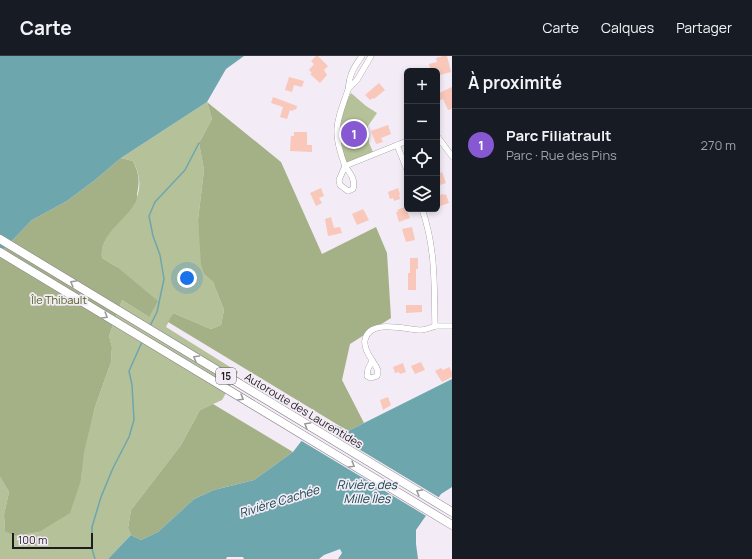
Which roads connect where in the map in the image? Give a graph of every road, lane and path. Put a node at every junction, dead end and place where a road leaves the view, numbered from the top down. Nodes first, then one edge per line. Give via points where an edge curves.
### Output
1 (362, 56) edge
2 (371, 56) edge
3 (348, 88) junction
4 (440, 140) edge
5 (404, 142) edge
6 (397, 145) junction
7 (452, 156) edge
8 (404, 162) edge
9 (423, 212) edge
10 (0, 239) edge
11 (0, 252) edge
12 (435, 326) junction
13 (452, 326) edge
14 (372, 361) dead end
15 (452, 512) edge
16 (452, 525) edge

1 - 3 street via 351,75
2 - 3 street via 357,80
3 - 6 street via 337,124 339,148 345,166
4 - 7 street
5 - 6 street
6 - 8 street
9 - 12 street via 432,245
15 -> 10 highway, Autoroute des Laurentides / 15
11 -> 16 highway, Autoroute des Laurentides / 15
12 - 13 street
12 - 14 street via 422,330 386,326 377,328 370,332 365,341

